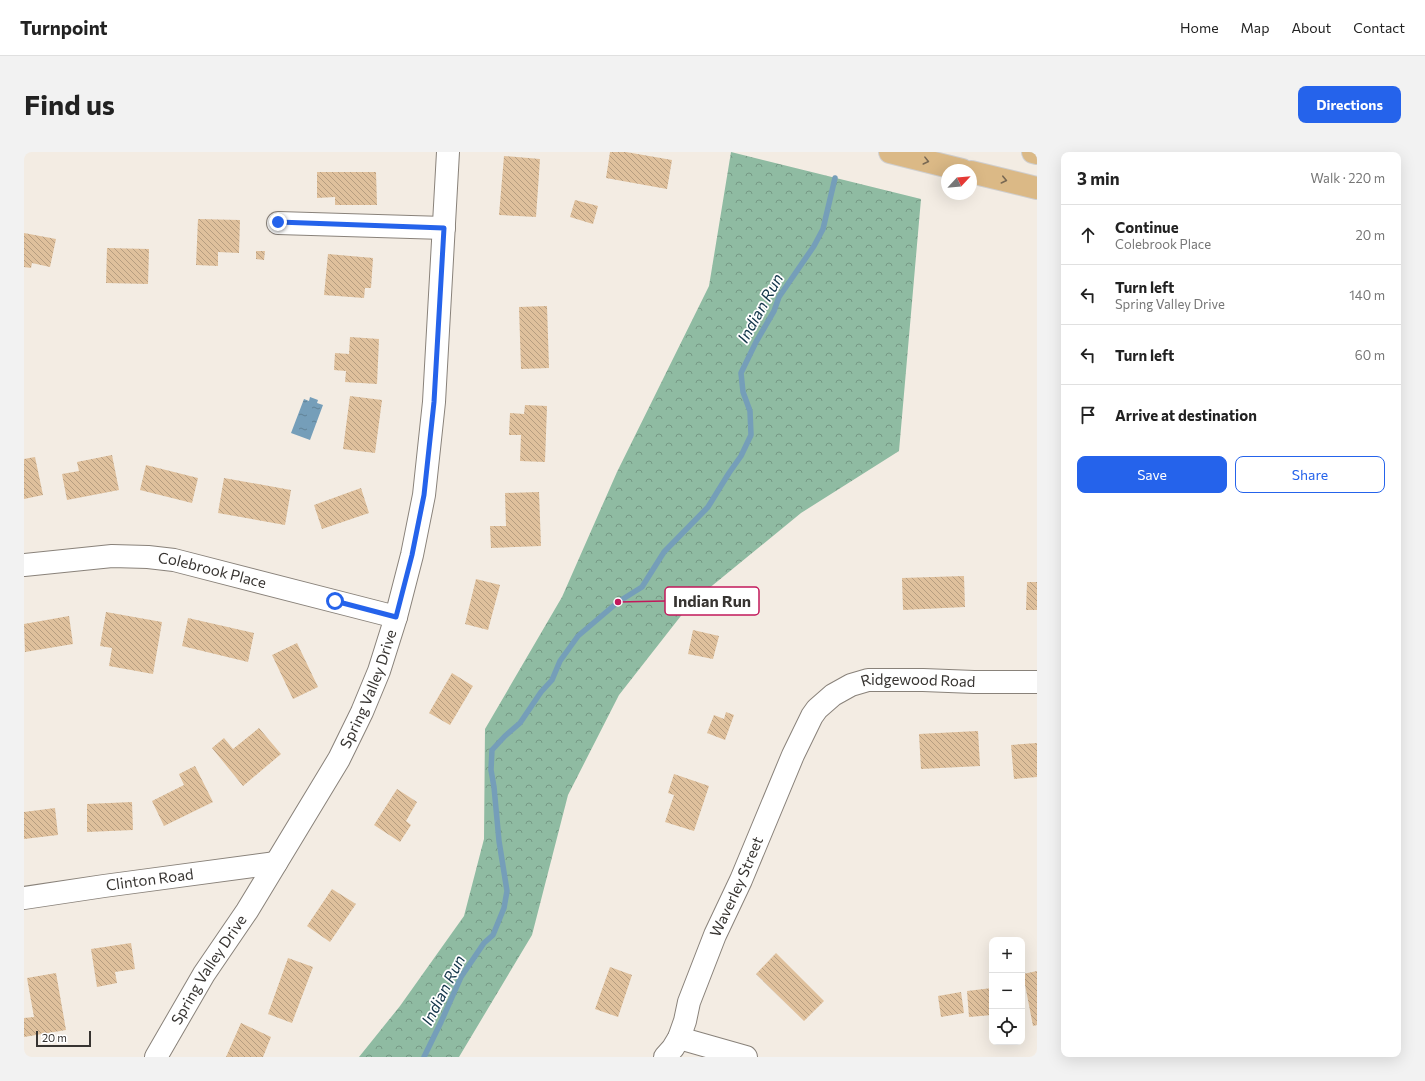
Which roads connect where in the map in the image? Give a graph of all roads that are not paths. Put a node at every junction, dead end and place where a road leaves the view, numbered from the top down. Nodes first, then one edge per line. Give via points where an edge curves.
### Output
1 (448, 152) edge
2 (890, 152) edge
3 (1033, 152) edge
4 (1037, 153) edge
5 (941, 165) edge
6 (977, 173) edge
7 (1037, 188) edge
8 (278, 222) dead end
9 (444, 228) junction
10 (24, 566) edge
11 (396, 617) junction
12 (1037, 682) edge
13 (812, 716) joint
14 (276, 863) junction
15 (24, 898) edge
16 (679, 1038) junction
17 (156, 1057) edge
18 (665, 1057) edge
19 (746, 1057) edge

1 - 9 street, Spring Valley Drive
2 -> 5 main road
3 - 4 main road
6 -> 7 main road
8 - 9 street
9 - 11 street, Spring Valley Drive via 434,402 424,495
10 - 11 street, Colebrook Place via 112,556 174,560
11 - 14 street, Spring Valley Drive via 362,712 339,759
12 - 13 street, Ridgewood Road via 868,680 832,694
13 - 16 street, Waverley Street via 715,935 689,1002 686,1021
14 - 15 street, Clinton Road
14 - 17 street, Spring Valley Drive via 204,974
16 - 18 street, Waverley Street
16 - 19 street

